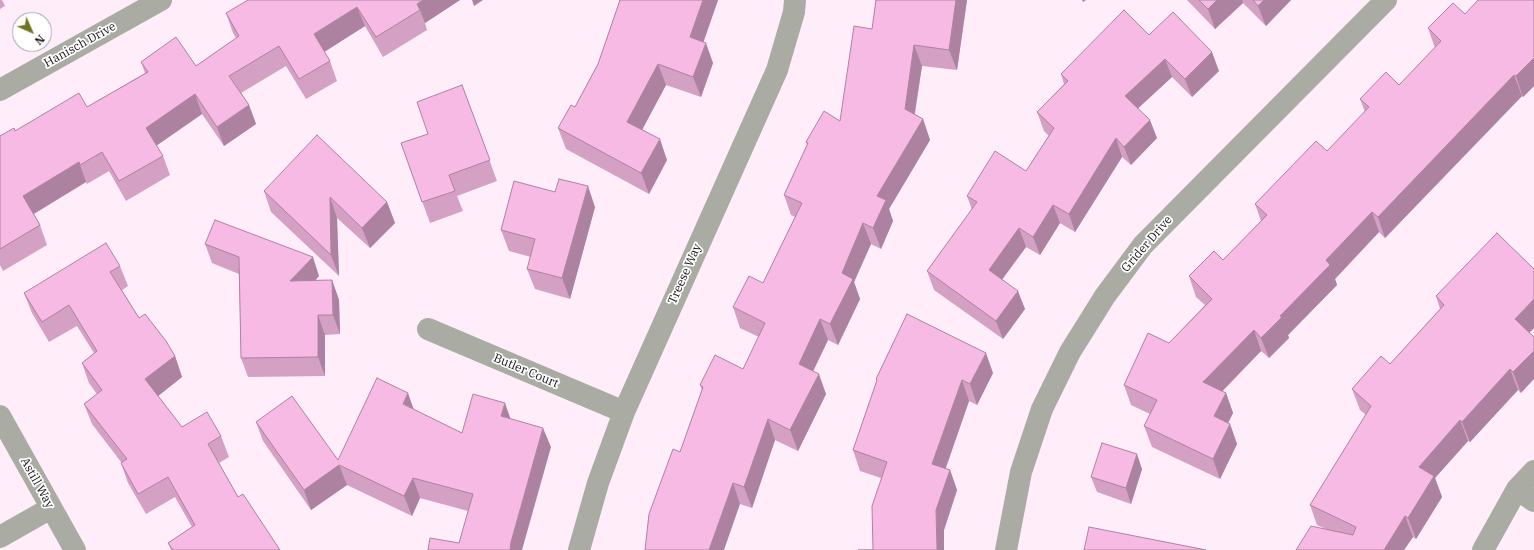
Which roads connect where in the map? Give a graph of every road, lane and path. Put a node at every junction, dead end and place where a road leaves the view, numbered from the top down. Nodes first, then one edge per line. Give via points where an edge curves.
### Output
1 (161, 0) edge
2 (795, 0) edge
3 (1386, 0) edge
4 (0, 90) edge
5 (428, 329) dead end
6 (624, 412) junction
7 (0, 416) edge
8 (1534, 472) edge
9 (1526, 495) edge
10 (51, 508) junction
11 (0, 537) edge
12 (75, 550) edge
13 (579, 550) edge
14 (1006, 550) edge
15 (1483, 550) edge

1 - 4 street, Hanisch Drive
2 - 6 street, Treese Way via 794,12 776,70
3 - 14 street, Grider Drive via 1143,245 1105,296 1070,352 1042,409 1021,472
5 - 6 street, Butler Court
6 - 13 street, Treese Way via 598,483
7 - 10 street, Astill Way
8 - 9 street
9 - 15 street
10 - 11 street
10 - 12 street, Astill Way

